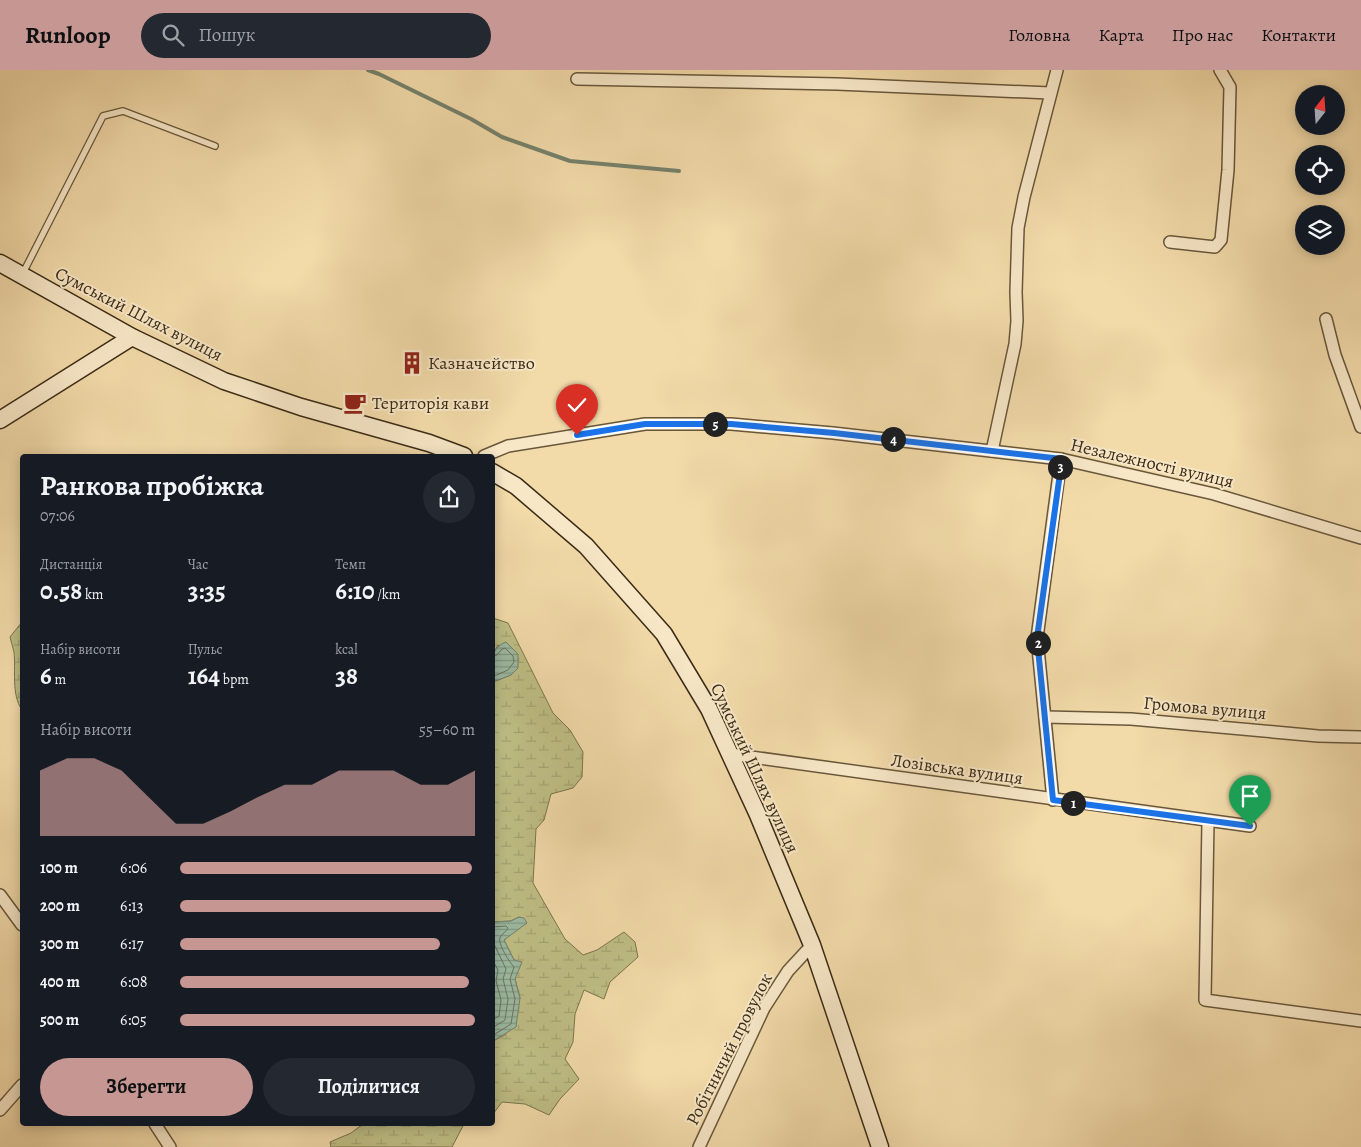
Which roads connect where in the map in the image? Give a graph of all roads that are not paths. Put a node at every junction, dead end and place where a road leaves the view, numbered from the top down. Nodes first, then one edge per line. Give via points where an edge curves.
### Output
1 (1057, 70) edge
2 (1220, 70) edge
3 (577, 79) dead end
4 (1050, 93) junction
5 (215, 146) dead end
6 (1170, 242) dead end
7 (0, 263) edge
8 (22, 275) junction
9 (1326, 319) dead end
10 (132, 337) junction
11 (0, 420) edge
12 (1361, 427) edge
13 (992, 451) junction
14 (459, 454) edge
15 (489, 454) edge
16 (1062, 459) junction
17 (495, 474) edge
18 (1361, 538) edge
19 (1045, 717) junction
20 (1361, 737) edge
21 (730, 754) junction
22 (1053, 800) junction
23 (1208, 821) junction
24 (1250, 826) dead end
25 (0, 895) edge
26 (20, 922) edge
27 (812, 945) junction
28 (1361, 1022) edge
29 (20, 1087) edge
30 (0, 1110) edge
31 (156, 1126) edge
32 (170, 1147) edge
33 (699, 1147) edge
34 (880, 1147) edge

1 - 4 street
2 - 6 street via 1230,87 1228,170 1221,240 1215,247
3 - 4 street via 837,84
4 - 13 street via 1018,228 1016,344
5 - 8 lane via 123,111 103,116
7 - 8 main road, Сумський Шлях вулиця
8 - 10 main road, Сумський Шлях вулиця
9 - 12 street via 1335,355
10 - 11 main road
10 - 14 main road, Сумський Шлях вулиця via 224,380
13 - 15 street, Незалежності вулиця via 731,424 645,424 508,446
13 - 16 street, Незалежності вулиця
16 - 18 street, Незалежності вулиця via 1214,494
16 - 19 street via 1037,638
17 - 21 main road, Сумський Шлях вулиця via 516,486 586,546 664,634 709,709
19 - 20 street, Громова вулиця via 1131,719
19 - 22 street
21 - 22 street, Лозівська вулиця
21 - 27 main road, Сумський Шлях вулиця
22 - 23 street, Лозівська вулиця
23 - 24 street, Лозівська вулиця
23 - 28 street via 1205,1000
25 - 26 street
27 - 33 street, Робітничий провулок via 788,971 764,1008
27 - 34 main road, Сумський Шлях вулиця
29 - 30 street
31 - 32 street

